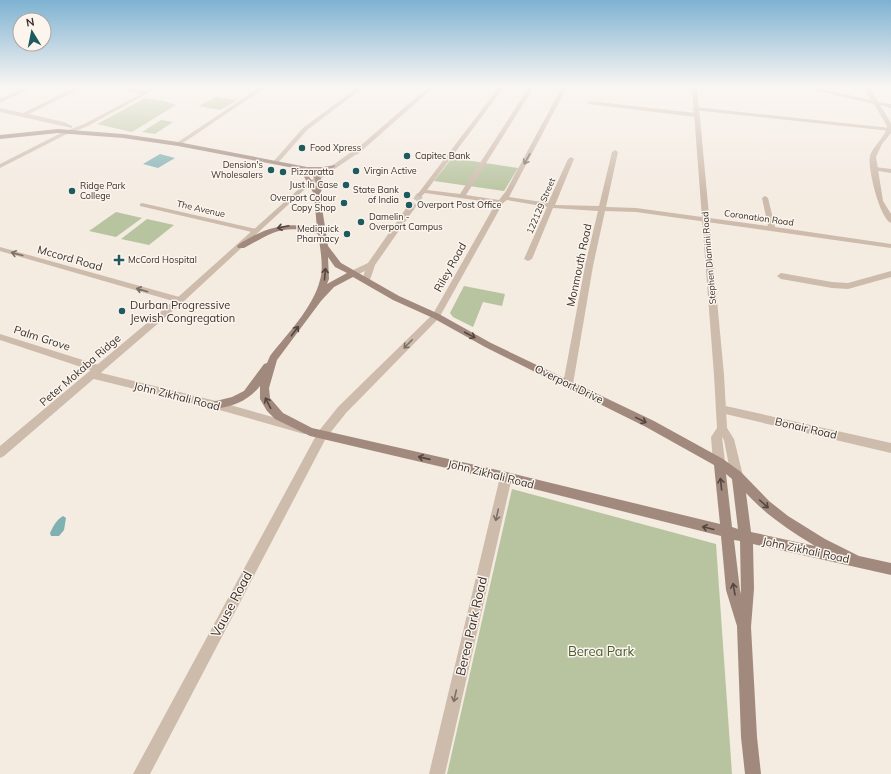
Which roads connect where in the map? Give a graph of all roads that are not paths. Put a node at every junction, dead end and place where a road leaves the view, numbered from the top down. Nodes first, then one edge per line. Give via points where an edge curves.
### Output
1 (63, 123) edge
2 (87, 123) edge
3 (210, 123) edge
4 (313, 123) edge
5 (390, 123) edge
6 (475, 123) edge
7 (509, 123) edge
8 (545, 123) edge
9 (697, 123) edge
10 (816, 123) edge
11 (78, 128) junction
12 (69, 129) junction
13 (890, 130) edge
14 (0, 136) edge
15 (123, 136) junction
16 (178, 144) junction
17 (361, 148) junction
18 (615, 152) dead end
19 (571, 159) dead end
20 (275, 163) junction
21 (0, 166) edge
22 (334, 166) junction
23 (296, 167) junction
24 (307, 169) junction
25 (875, 169) junction
26 (891, 171) edge
27 (316, 185) junction
28 (462, 196) junction
29 (765, 198) dead end
30 (502, 200) junction
31 (142, 205) dead end
32 (550, 207) junction
33 (410, 209) tunnel mouth
34 (602, 209) junction
35 (705, 220) junction
36 (891, 221) edge
37 (772, 229) junction
38 (256, 231) junction
39 (321, 233) junction
40 (241, 246) junction
41 (324, 246) junction
42 (891, 246) edge
43 (0, 249) edge
44 (528, 259) dead end
45 (371, 265) junction
46 (352, 274) junction
47 (891, 274) edge
48 (781, 276) dead end
49 (366, 281) junction
50 (180, 300) junction
51 (316, 302) junction
52 (436, 316) junction
53 (0, 337) edge
54 (273, 359) junction
55 (96, 372) junction
56 (568, 384) junction
57 (216, 405) junction
58 (722, 409) junction
59 (722, 429) junction
60 (316, 433) junction
61 (891, 448) edge
62 (0, 453) edge
63 (719, 462) junction
64 (737, 476) junction
65 (506, 477) junction
66 (727, 533) junction
67 (746, 537) junction
68 (854, 560) junction
69 (891, 569) edge
70 (744, 627) junction
71 (141, 774) edge
72 (437, 774) edge
73 (753, 774) edge

1 - 12 street
2 - 11 street
3 - 16 street
4 - 20 street
5 - 17 street, Peter Mokaba Ridge
6 - 28 street, Coronation Road via 421,193
7 - 28 street
8 -> 30 street, Riley Road
9 - 35 street, Stephen Dlamini Road
10 - 13 street
11 - 12 street
11 - 15 main road
12 - 14 main road
12 - 15 main road
12 - 21 street
13 - 25 street via 874,152
15 - 16 main road
16 - 20 main road
17 - 22 street, Peter Mokaba Ridge
17 - 27 street, Peter Mokaba Ridge
18 - 34 street, Monmouth Road
19 - 32 street, 122129 Street
20 - 23 main road
22 - 24 main road
22 - 27 street, Peter Mokaba Ridge
23 - 24 main road
23 - 27 main road
24 - 27 main road via 314,173
25 - 26 street
25 - 36 street via 880,201
27 - 38 street, Peter Mokaba Ridge via 282,208
27 - 39 main road, Overport Drive
28 - 30 street, Coronation Road
29 - 37 street
30 - 32 street, Coronation Road
30 - 52 street, Riley Road
31 - 38 street, The Avenue
32 - 34 street, Coronation Road
32 - 44 street, 122129 Street
33 - 45 street
34 - 35 street, Coronation Road via 636,210
34 - 56 street, Monmouth Road
35 - 37 street, Coronation Road
35 - 58 street, Stephen Dlamini Road
37 - 42 street, Coronation Road
38 - 40 street, Peter Mokaba Ridge
39 -> 40 main road via 302,226 285,226 273,229
39 - 41 main road, Overport Drive
40 - 50 street, Peter Mokaba Ridge
41 - 46 main road, Overport Drive via 338,265
51 -> 41 main road via 325,279
50 -> 43 street, Mccord Road
45 - 46 street
45 - 49 street
46 - 49 main road, Overport Drive
46 - 51 main road via 331,285
47 - 48 street via 848,286
49 - 52 main road, Overport Drive
50 - 55 street, Peter Mokaba Ridge
54 -> 51 main road
52 -> 56 main road, Overport Drive
52 -> 60 street, Riley Road
53 - 55 street, Palm Grove
54 - 57 main road via 248,395
60 -> 54 main road via 279,416 270,408 265,399 264,388
55 - 57 street, John Zikhali Road
55 - 62 street, Peter Mokaba Ridge
56 -> 63 main road, Overport Drive via 650,424
57 - 60 street, John Zikhali Road
58 - 59 street, Stephen Dlamini Road
58 - 61 street, Bonair Road
59 - 63 street, Stephen Dlamini Road via 716,437
59 - 64 street, Stephen Dlamini Road via 729,439
65 -> 60 main road, John Zikhali Road
60 - 71 street, Vause Road
63 - 64 main road, Overport Drive
66 -> 63 main road, Stephen Dlamini Road
64 - 67 main road, Stephen Dlamini Road
64 -> 68 main road, Overport Drive via 779,516 821,543
66 -> 65 main road, John Zikhali Road
65 -> 72 street, Berea Park Road
66 - 67 main road, John Zikhali Road
70 -> 66 main road, Stephen Dlamini Road via 734,590
67 - 68 main road, John Zikhali Road
67 - 70 main road, Stephen Dlamini Road via 747,600
68 - 69 main road, John Zikhali Road
70 - 73 main road, Stephen Dlamini Road

